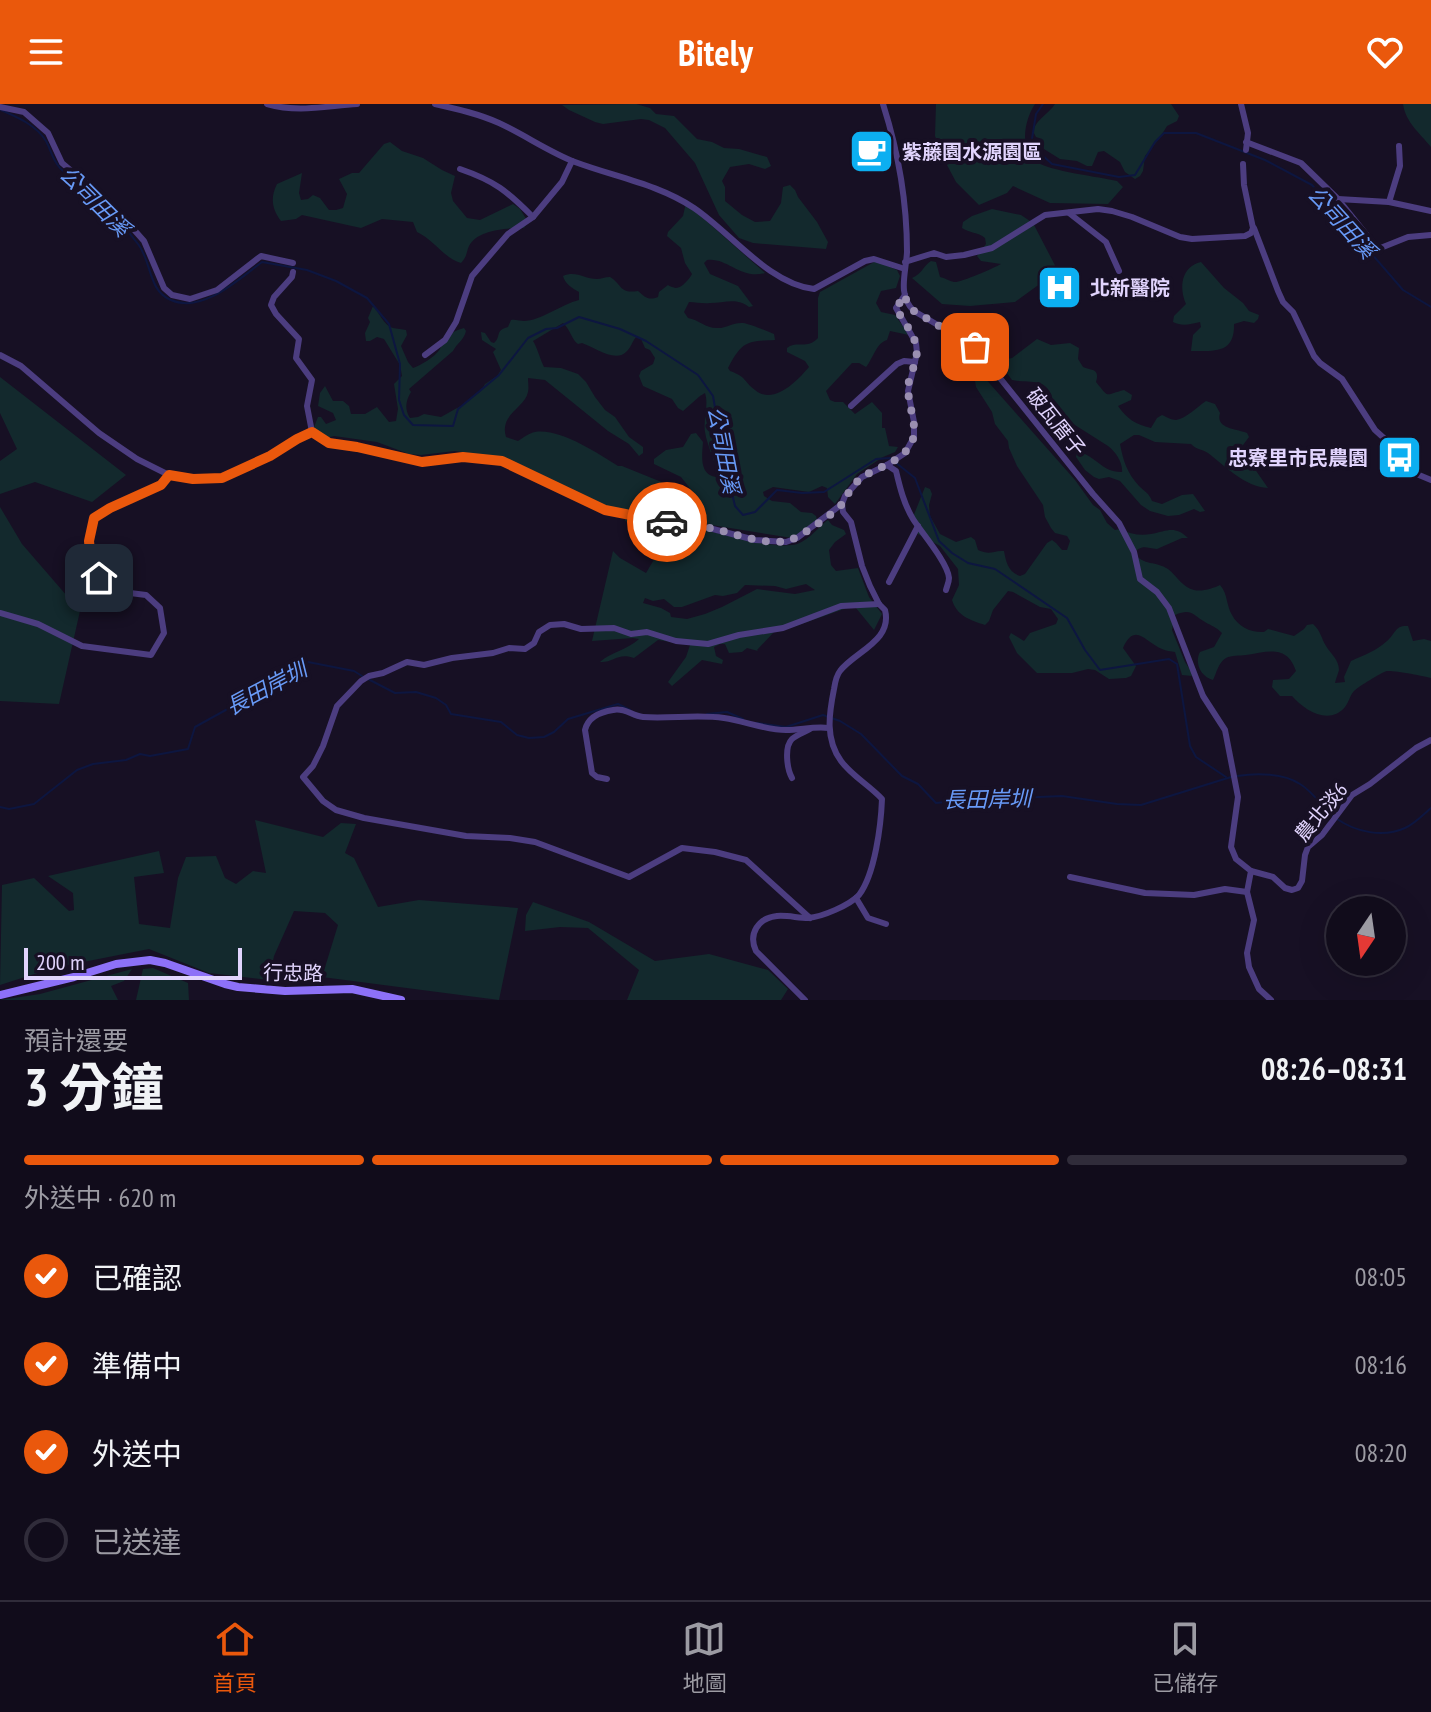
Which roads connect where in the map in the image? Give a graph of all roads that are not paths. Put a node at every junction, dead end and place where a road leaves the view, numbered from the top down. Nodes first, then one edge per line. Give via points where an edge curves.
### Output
1 (267, 104) edge
2 (357, 104) edge
3 (435, 104) edge
4 (883, 104) edge
5 (1241, 104) edge
6 (0, 107) edge
7 (1399, 146) dead end
8 (572, 161) junction
9 (1243, 164) dead end
10 (460, 169) dead end
11 (1338, 199) junction
12 (1389, 202) junction
13 (1431, 211) edge
14 (1069, 213) junction
15 (533, 217) junction
16 (1253, 228) junction
17 (1431, 235) edge
18 (293, 263) dead end
19 (905, 265) junction
20 (1119, 271) dead end
21 (293, 272) dead end
22 (905, 295) junction
23 (0, 355) edge
24 (425, 355) dead end
25 (915, 362) junction
26 (851, 406) dead end
27 (312, 432) junction
28 (888, 464) junction
29 (169, 475) junction
30 (1431, 480) edge
31 (842, 504) junction
32 (918, 526) junction
33 (889, 582) dead end
34 (946, 590) dead end
35 (879, 604) junction
36 (0, 613) edge
37 (817, 726) junction
38 (829, 726) junction
39 (1431, 740) edge
40 (792, 778) dead end
41 (607, 779) dead end
42 (1251, 871) junction
43 (1070, 877) dead end
44 (1247, 892) junction
45 (856, 898) junction
46 (810, 918) junction
47 (886, 924) dead end
48 (0, 995) edge
49 (401, 1000) edge
50 (805, 1000) edge
51 (1271, 1000) edge

1 - 2 street via 303,110
3 - 8 street via 497,122
4 - 19 street via 897,150
5 - 11 street via 1246,146 1301,163
6 - 18 street via 24,112 48,133 62,163 112,205 144,241 172,295 190,299 217,290 261,256
7 - 12 street via 1400,166
8 - 15 street
8 - 19 street via 649,185 695,208 791,284 814,289 874,259
9 - 16 street
10 - 15 street via 485,177
11 - 12 street
11 - 17 street via 1378,249
12 - 13 street
14 - 16 street via 1112,211 1192,239 1245,236
14 - 19 street via 1045,215 992,248 946,257 934,253
14 - 20 street via 1106,242
15 - 24 street via 508,234 472,276 456,322 445,340
16 - 30 street via 1278,291 1314,356 1342,379 1375,430 1419,475
19 - 22 street
21 - 27 street via 271,305 299,339 296,358 312,380 307,406
22 - 25 street via 896,308 916,343
22 - 42 street, 破瓦厝子 via 914,311 975,347 1119,523 1140,579 1169,608 1203,696 1225,730 1238,797 1231,847
23 - 29 street via 21,366 99,433
25 - 26 street via 897,364
25 - 28 street via 908,391 914,437 905,453
27 - 29 street via 222,478
27 - 31 street via 329,443 422,462 463,457 502,461 605,510 755,540 797,538
28 - 31 street via 862,477
28 - 32 street via 896,471
29 - 36 street via 161,485 94,518 89,541 92,571 99,578 146,595 160,608 164,633 151,655 82,646
31 - 35 street
32 - 33 street
32 - 34 street via 948,572
35 - 38 street via 887,615 882,631 840,670
35 - 46 street via 841,606 783,628 708,644 614,628 550,625 525,649 424,665 407,662 369,676 347,694 303,777 336,810 466,836 535,842 629,877 682,848 746,860
37 - 38 street
37 - 40 street via 788,745
37 - 41 street via 786,730 723,718 639,717 614,709 592,717 585,730 592,773
38 - 45 street via 840,760 882,799 874,859
39 - 42 street, 農北淡6 / 農北淡6 via 1352,795 1308,847 1298,888 1285,888 1273,877
42 - 44 street
43 - 44 street via 1145,893
44 - 51 street via 1254,920 1249,967
45 - 46 street
45 - 47 street via 868,918
46 - 50 street via 775,916 757,927 752,942
48 - 49 street, 行忠路 via 150,960 238,987 352,989

